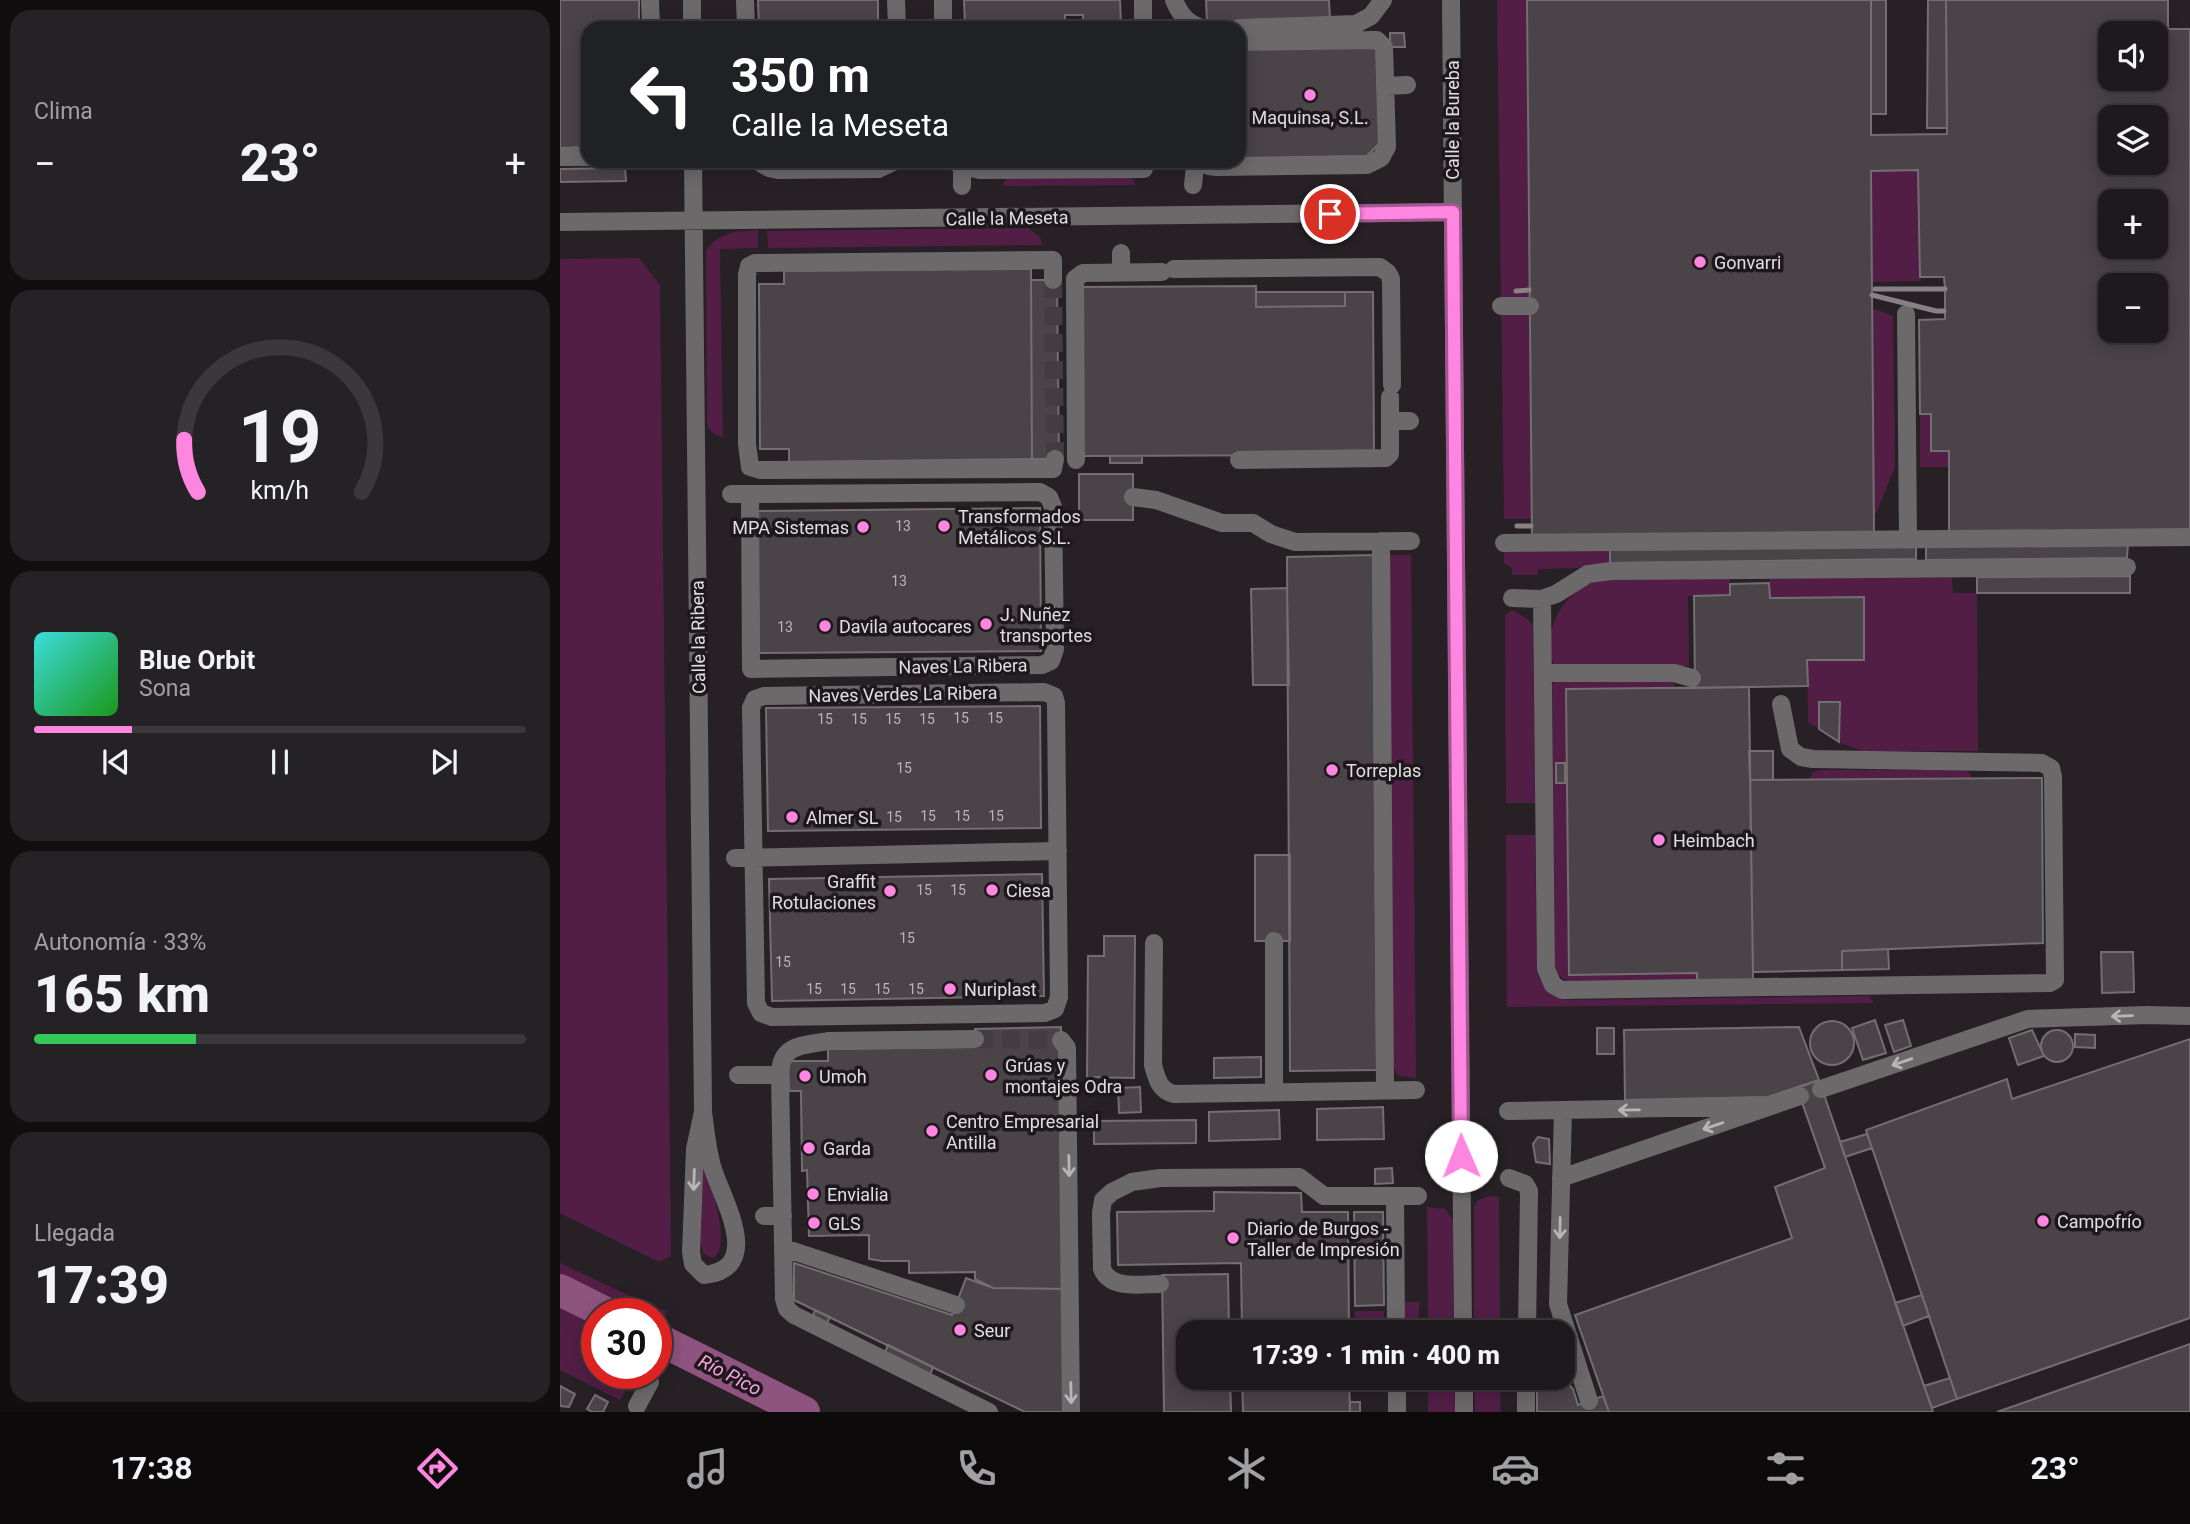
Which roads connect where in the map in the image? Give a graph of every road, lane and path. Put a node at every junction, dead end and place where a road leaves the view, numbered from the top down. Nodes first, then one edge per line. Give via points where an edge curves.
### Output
1 (650, 0) edge
2 (691, 0) edge
3 (746, 0) edge
4 (896, 0) edge
5 (943, 0) edge
6 (1143, 0) edge
7 (1174, 0) edge
8 (1383, 0) edge
9 (1451, 0) edge
10 (651, 21) edge
11 (692, 21) edge
12 (746, 21) edge
13 (897, 21) edge
14 (943, 21) edge
15 (1143, 21) edge
16 (1186, 21) edge
17 (1246, 28) edge
18 (1246, 42) edge
19 (1407, 85) dead end
20 (1385, 86) junction
21 (560, 157) edge
22 (581, 157) edge
23 (1246, 167) edge
24 (693, 168) edge
25 (769, 168) edge
26 (880, 168) edge
27 (959, 168) edge
28 (973, 168) edge
29 (1195, 168) edge
30 (1144, 172) edge
31 (1194, 185) dead end
32 (962, 186) dead end
33 (1453, 212) junction
34 (694, 221) junction
35 (560, 222) edge
36 (1121, 253) dead end
37 (1121, 272) junction
38 (1053, 280) tunnel mouth
39 (1501, 306) dead end
40 (1530, 306) dead end
41 (1906, 314) dead end
42 (1390, 421) junction
43 (1410, 421) dead end
44 (1055, 459) dead end
45 (1076, 460) dead end
46 (1239, 460) dead end
47 (731, 494) dead end
48 (750, 494) junction
49 (1133, 497) dead end
50 (2190, 537) edge
51 (1908, 540) junction
52 (1381, 541) junction
53 (1411, 541) dead end
54 (1504, 543) dead end
55 (2127, 567) dead end
56 (1512, 598) dead end
57 (1542, 599) junction
58 (1543, 673) junction
59 (1692, 678) dead end
60 (1781, 704) dead end
61 (1058, 851) junction
62 (744, 858) junction
63 (1274, 942) dead end
64 (1154, 943) dead end
65 (2190, 1016) edge
66 (975, 1039) tunnel mouth
67 (1064, 1044) dead end
68 (738, 1075) dead end
69 (780, 1075) junction
70 (1821, 1089) dead end
71 (1385, 1090) junction
72 (1416, 1090) dead end
73 (1274, 1092) junction
74 (1800, 1096) dead end
75 (1770, 1106) junction
76 (1508, 1111) dead end
77 (1563, 1111) junction
78 (703, 1112) junction
79 (1508, 1178) dead end
80 (1561, 1178) junction
81 (1418, 1195) dead end
82 (1395, 1196) junction
83 (764, 1216) dead end
84 (783, 1216) junction
85 (784, 1253) junction
86 (765, 1258) dead end
87 (1160, 1284) dead end
88 (956, 1305) dead end
89 (1396, 1320) edge
90 (1463, 1320) edge
91 (1527, 1320) edge
92 (646, 1389) edge
93 (1397, 1390) edge
94 (1464, 1390) edge
95 (1526, 1390) edge
96 (1590, 1401) dead end
97 (638, 1406) dead end
98 (989, 1412) edge
99 (1072, 1412) edge
100 (1397, 1412) edge
101 (1464, 1412) edge
102 (1526, 1412) edge

1 - 10 street
2 - 11 street
3 - 12 street
4 - 13 street
5 - 14 street
6 - 15 street
7 - 16 street
8 - 17 street via 1371,16 1356,24
9 - 33 street, Calle la Bureba
18 - 20 street via 1377,40 1384,47
19 - 20 street
20 - 23 street via 1387,147 1381,158 1367,165
21 - 22 street
24 - 34 street, Calle la Ribera
25 - 26 street
27 - 32 street
28 - 30 street
29 - 31 street
33 - 34 street, Calle la Meseta
33 - 90 street, Calle la Bureba
34 - 35 street, Calle la Meseta
34 - 78 street, Calle la Ribera
36 - 37 street
37 - 42 street via 1380,267 1400,286
37 - 45 street via 1083,274 1075,279
38 - 44 street via 1053,257 749,267 739,444 750,467 760,470 1053,469
39 - 40 street
41 - 51 street
42 - 43 street
42 - 46 street via 1390,454 1386,458
47 - 48 street, Naves La Ribera
48 - 48 street, Naves La Ribera via 1040,492 1049,497 1054,507 1055,649 1051,662 742,669
49 - 52 street via 1156,500 1222,523 1253,523 1295,542
50 - 51 street
51 - 54 street
52 - 53 street
52 - 71 street
55 - 57 street via 1611,571 1588,573
56 - 57 street
57 - 58 street
58 - 59 street via 1674,673
58 - 60 street via 1546,969 1553,985 1562,990 2055,980 2051,768 2042,763 1801,757 1790,749
61 - 62 street
61 - 62 street, Naves Verdes La Ribera via 1059,997 1055,1009 1045,1013 772,1017 761,1013 756,1003
61 - 62 street, Naves Verdes La Ribera via 1054,696 1044,692 764,696 755,699 751,708
63 - 73 street
64 - 73 street via 1153,1065 1165,1091
65 -> 70 street via 2028,1018
66 - 69 street via 828,1041 785,1053
67 -> 99 street
68 - 69 street
69 - 84 street
71 - 72 street
71 - 73 street
74 - 75 street
75 -> 77 street
75 -> 80 street
76 - 77 street
77 - 80 street
78 -> 78 street, Calle la Ribera via 695,1149 691,1252 693,1264 704,1275 722,1271 734,1259 736,1244 732,1217 708,1149
79 - 91 street via 1525,1184 1529,1191
80 -> 96 street via 1558,1304
81 - 82 street
82 - 87 street via 1324,1196 1299,1177 1132,1182 1103,1200 1102,1269 1105,1278 1118,1284
82 - 89 street
83 - 84 street
84 - 85 street
85 - 86 street
85 - 88 street
85 - 98 street via 784,1299 794,1315
92 - 97 street
93 - 100 street
94 - 101 street
95 - 102 street

